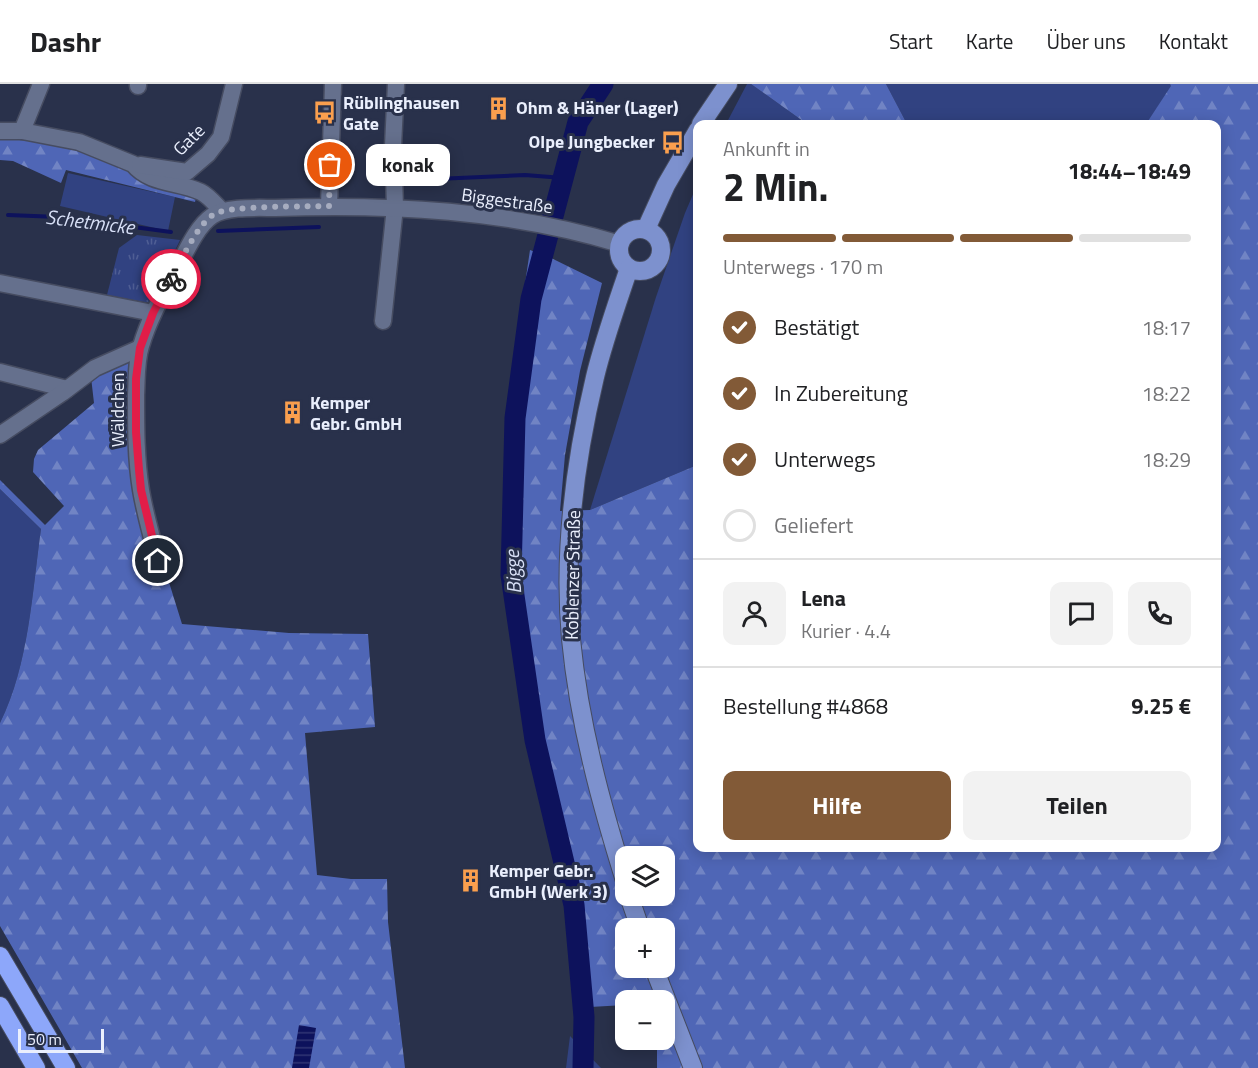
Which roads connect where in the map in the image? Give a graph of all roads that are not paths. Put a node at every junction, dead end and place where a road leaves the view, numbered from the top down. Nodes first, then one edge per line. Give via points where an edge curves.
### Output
1 (41, 84) edge
2 (234, 84) edge
3 (333, 84) edge
4 (396, 84) edge
5 (728, 84) edge
6 (704, 120) edge
7 (0, 131) edge
8 (22, 131) junction
9 (693, 139) edge
10 (133, 164) junction
11 (329, 206) junction
12 (395, 207) junction
13 (222, 211) junction
14 (646, 229) junction
15 (620, 244) junction
16 (629, 268) junction
17 (0, 283) edge
18 (153, 313) junction
19 (383, 321) dead end
20 (140, 348) junction
21 (0, 372) edge
22 (67, 388) junction
23 (0, 435) edge
24 (158, 561) dead end
25 (615, 846) edge
26 (0, 956) edge
27 (658, 978) edge
28 (0, 1006) edge
29 (36, 1068) edge
30 (66, 1068) edge
31 (693, 1068) edge

1 - 8 street
2 - 10 street, Gate via 221,137 188,172
3 - 11 street
4 - 12 street
5 - 6 main road
7 - 8 street
8 - 10 street via 80,142
9 - 14 main road
10 - 13 street via 151,178 204,193
11 - 12 street, Biggestraße
11 - 13 street
12 - 15 street, Biggestraße via 523,220
12 - 19 street
13 - 18 street, Wäldchen via 205,222
14 - 15 main road via 629,231
14 - 16 main road via 660,241 661,256 646,270
15 - 16 main road via 620,257
16 - 25 main road, Koblenzer Straße via 600,359 582,437 570,581 571,637 582,716
17 - 18 street
18 - 20 street, Wäldchen
20 - 22 street via 107,361
20 - 24 street, Wäldchen via 136,379 137,451 141,490
21 - 22 street
22 - 23 street
26 - 30 highway
27 - 31 main road
28 - 29 highway

